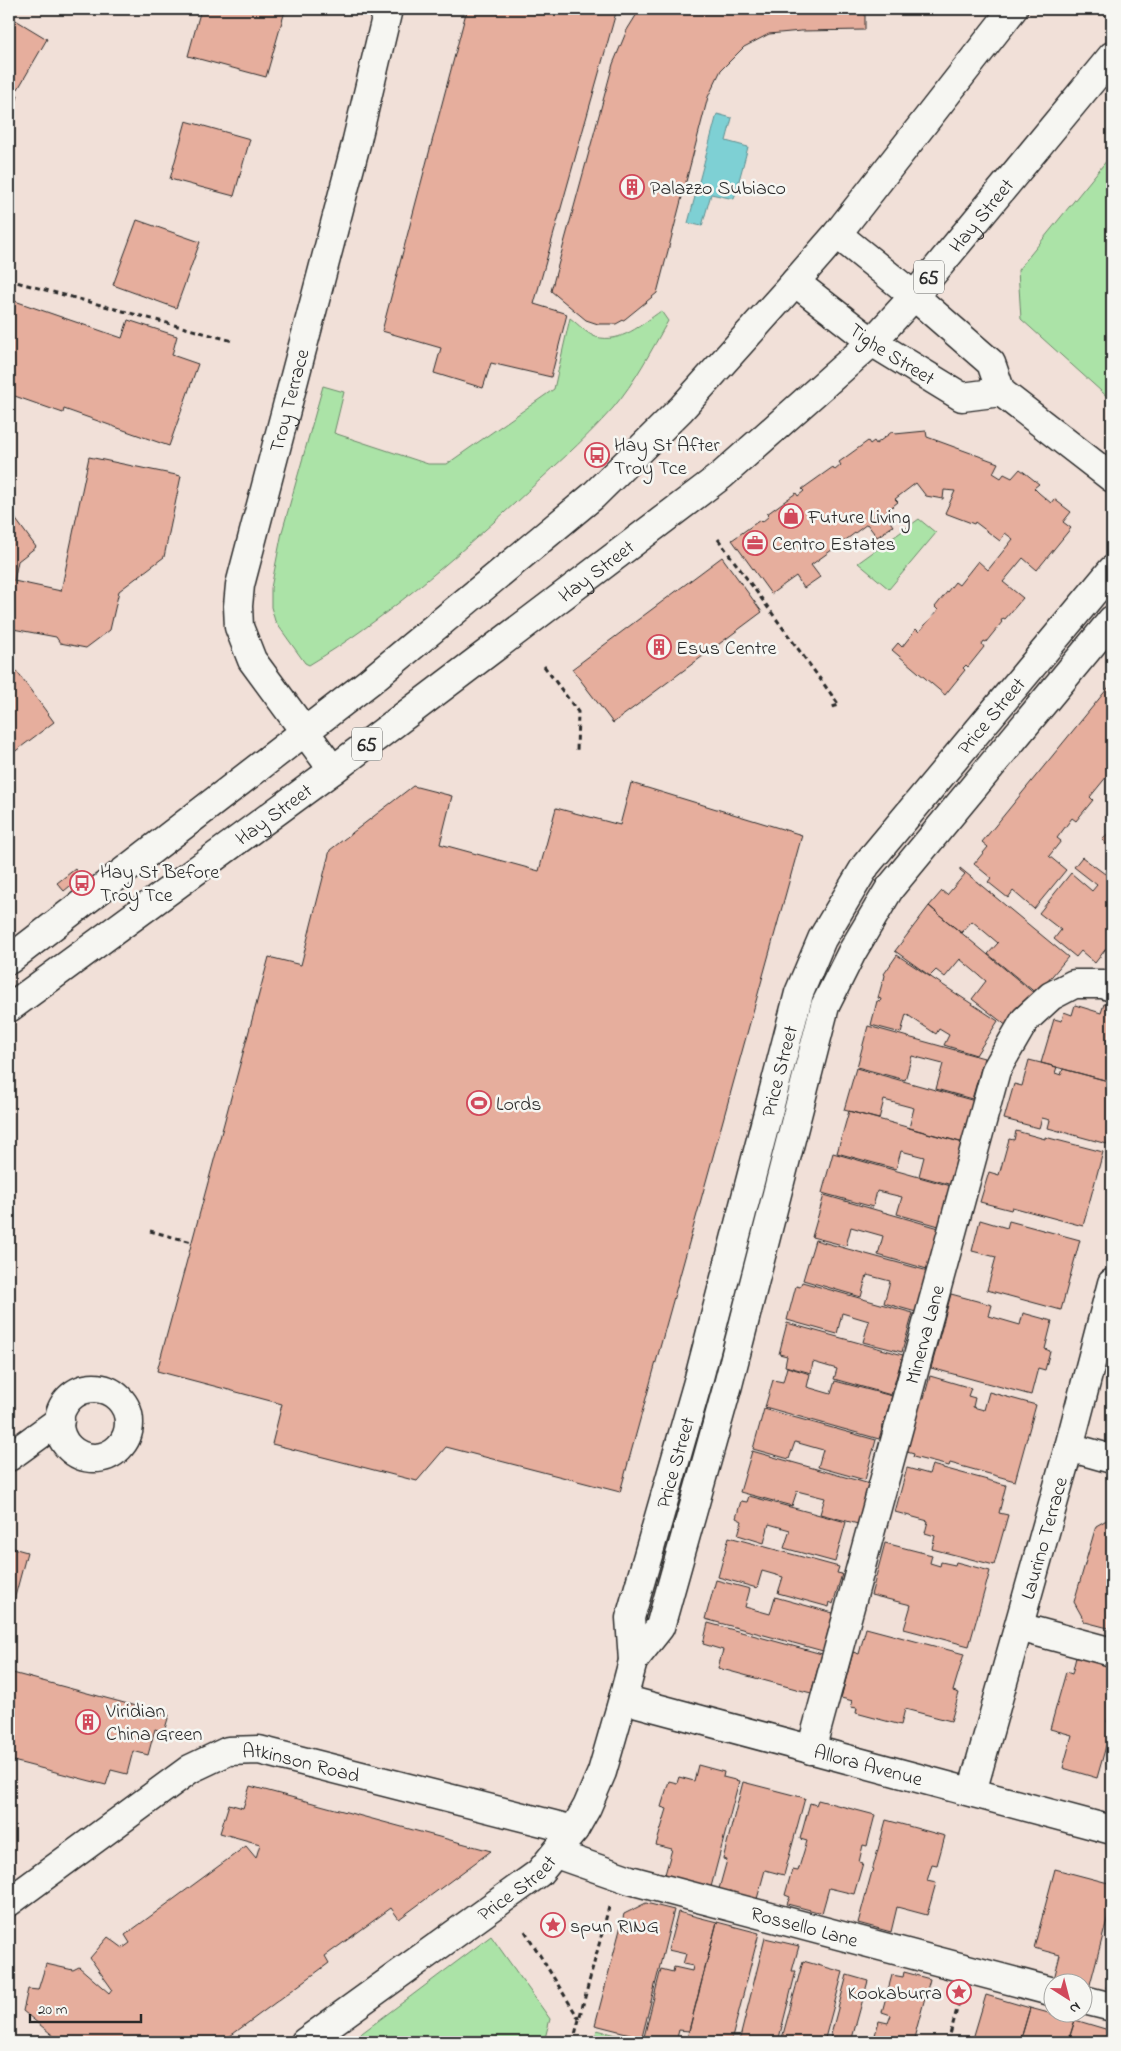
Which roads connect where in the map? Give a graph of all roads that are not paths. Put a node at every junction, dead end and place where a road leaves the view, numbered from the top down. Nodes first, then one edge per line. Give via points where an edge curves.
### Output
1 (388, 9) edge
2 (1013, 9) edge
3 (1112, 56) edge
4 (837, 234) junction
5 (795, 282) junction
6 (914, 296) junction
7 (872, 342) junction
8 (1001, 392) junction
9 (1112, 478) edge
10 (1112, 570) edge
11 (1112, 620) edge
12 (304, 733) junction
13 (332, 770) junction
14 (11, 955) edge
15 (1112, 987) edge
16 (9, 1008) edge
17 (1112, 1283) edge
18 (60, 1420) dead end
19 (1069, 1447) junction
20 (9, 1457) edge
21 (1112, 1459) edge
22 (1019, 1627) junction
23 (1112, 1652) edge
24 (633, 1661) junction
25 (623, 1699) junction
26 (811, 1750) junction
27 (972, 1792) junction
28 (574, 1830) junction
29 (1112, 1830) edge
30 (556, 1854) junction
31 (9, 1902) edge
32 (1044, 1989) edge
33 (1094, 2002) edge
34 (1112, 2007) edge
35 (305, 2042) edge

1 - 12 street, Troy Terrace via 356,144 240,585 239,627 252,660
2 - 4 street, 65
3 - 6 street, Hay Street / 65
4 - 5 street, 65
4 - 6 street
5 - 7 street, Tighe Street
5 - 12 street, 65 via 681,409 593,496
6 - 7 street, Hay Street / 65
6 - 8 street via 991,363
7 - 8 street, Tighe Street via 962,397
7 - 13 street, Hay Street / 65 via 722,475
8 - 9 street
10 - 24 street, Price Street via 866,865 822,939 799,993 699,1378 630,1618
11 - 24 street, Price Street via 890,888 825,1006 728,1385 660,1627
12 - 13 street, Troy Terrace
12 - 14 street, 65
13 - 16 street, Hay Street / 65
15 - 26 street, Minerva Lane via 1074,984 1051,996 1025,1020 996,1070
17 - 19 street, Laurino Terrace
18 - 20 street
19 - 21 street
19 - 22 street, Laurino Terrace
22 - 23 street
22 - 27 street, Laurino Terrace
24 - 25 street, Price Street
25 - 26 street, Allora Avenue
25 - 28 street, Price Street via 602,1772 588,1808
26 - 27 street, Allora Avenue
27 - 29 street, Allora Avenue
28 - 30 street, Price Street
28 - 31 street, Atkinson Road via 259,1750 228,1752 190,1769
30 - 32 street, Rossello Lane via 630,1880
30 - 35 street, Price Street via 517,1889
33 - 34 street

